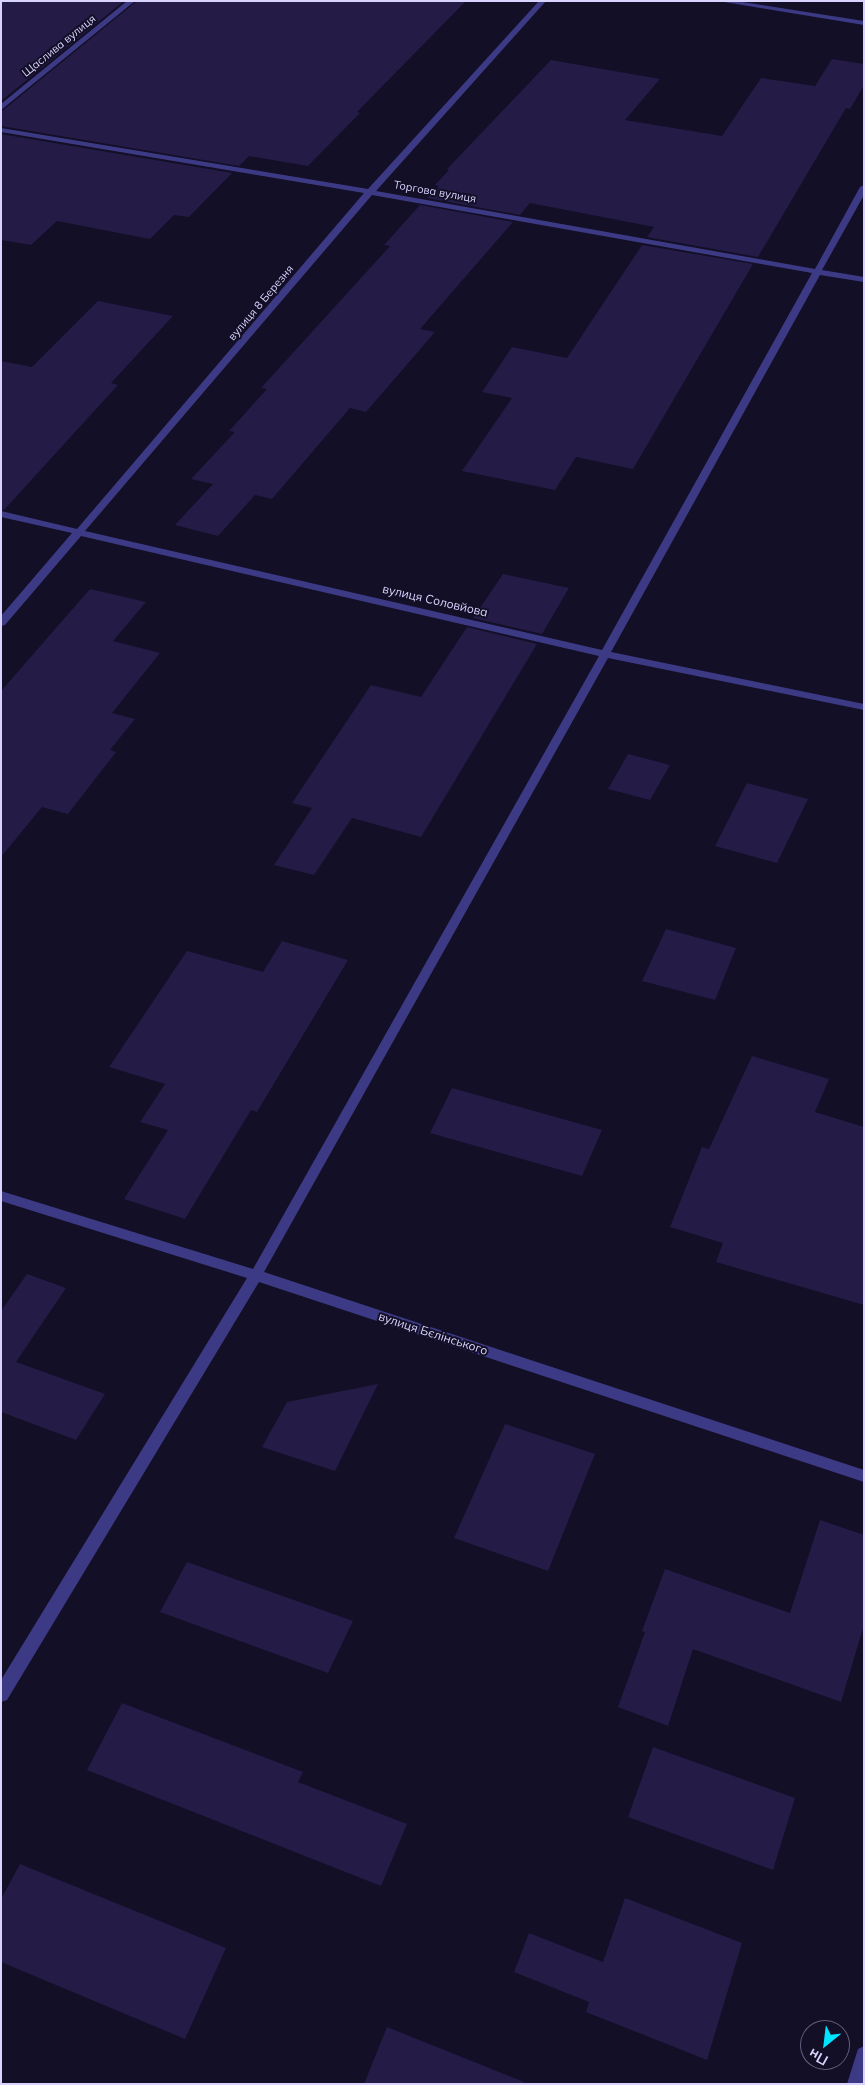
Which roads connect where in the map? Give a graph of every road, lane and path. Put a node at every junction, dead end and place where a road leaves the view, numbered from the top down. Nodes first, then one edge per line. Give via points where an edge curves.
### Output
1 (132, 1) edge
2 (543, 1) edge
3 (722, 1) edge
4 (864, 23) edge
5 (1, 108) edge
6 (1, 130) edge
7 (864, 187) edge
8 (370, 192) junction
9 (817, 272) junction
10 (864, 280) edge
11 (1, 514) edge
12 (81, 532) junction
13 (1, 623) edge
14 (605, 654) junction
15 (864, 707) edge
16 (1, 1196) edge
17 (256, 1275) junction
18 (864, 1476) edge
19 (1, 1695) edge
20 (864, 2055) edge
21 (856, 2084) edge

1 - 5 street, Щаслива вулиця
2 - 8 street, вулиця 8 Березня
3 - 4 street
6 - 8 street, Торгова вулиця
7 - 9 street
8 - 9 street, Торгова вулиця
8 - 12 street, вулиця 8 Березня
9 - 10 street, Торгова вулиця
9 - 14 street
11 - 12 street, вулиця Соловйова
12 - 13 street, вулиця 8 Березня
12 - 14 street, вулиця Соловйова
14 - 15 street, вулиця Соловйова
14 - 17 street
16 - 17 street, вулиця Бєлінського
17 - 18 street, вулиця Бєлінського
17 - 19 street
20 - 21 street

